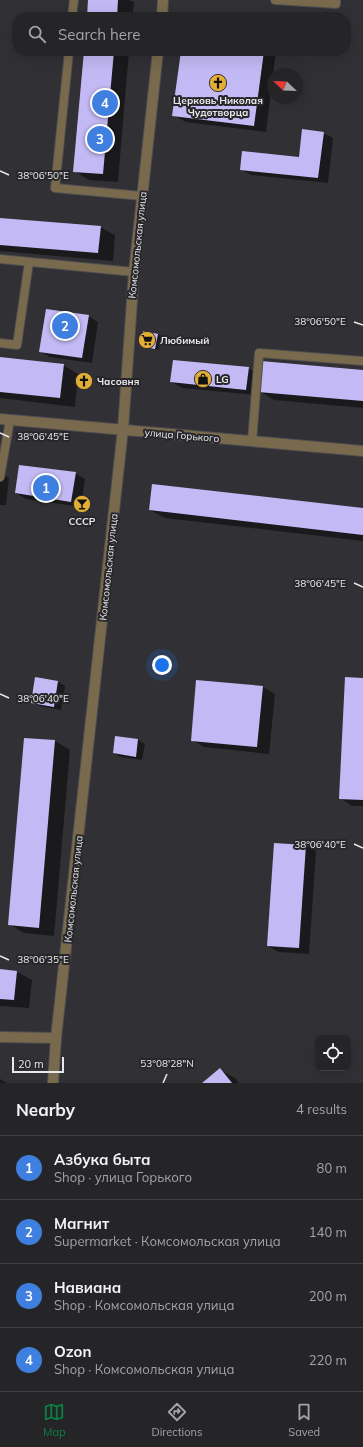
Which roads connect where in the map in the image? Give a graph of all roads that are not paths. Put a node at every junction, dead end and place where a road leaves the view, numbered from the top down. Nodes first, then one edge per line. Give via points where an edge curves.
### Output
1 (74, 0) edge
2 (164, 0) edge
3 (274, 0) edge
4 (336, 0) edge
5 (73, 12) edge
6 (163, 12) edge
7 (68, 56) edge
8 (157, 56) edge
9 (142, 196) junction
10 (0, 259) edge
11 (29, 262) junction
12 (134, 272) junction
13 (0, 343) edge
14 (363, 361) edge
15 (0, 419) edge
16 (10, 420) junction
17 (123, 429) junction
18 (252, 441) junction
19 (363, 451) edge
20 (0, 478) edge
21 (0, 1037) edge
22 (56, 1038) junction
23 (53, 1083) edge

1 - 5 lane
2 - 6 street
3 - 4 lane via 336,4
7 - 9 lane via 55,188
8 - 9 street, Комсомольская улица
9 - 12 street, Комсомольская улица
10 - 11 lane
11 - 12 lane
11 - 13 lane via 17,345
12 - 17 street, Комсомольская улица
14 - 18 lane via 259,353
15 - 16 street, улица Горького
16 - 17 street, улица Горького
16 - 20 lane
17 - 18 street, улица Горького
17 - 22 street, Комсомольская улица
18 - 19 street, улица Горького
21 - 22 street
22 - 23 street, Комсомольская улица

